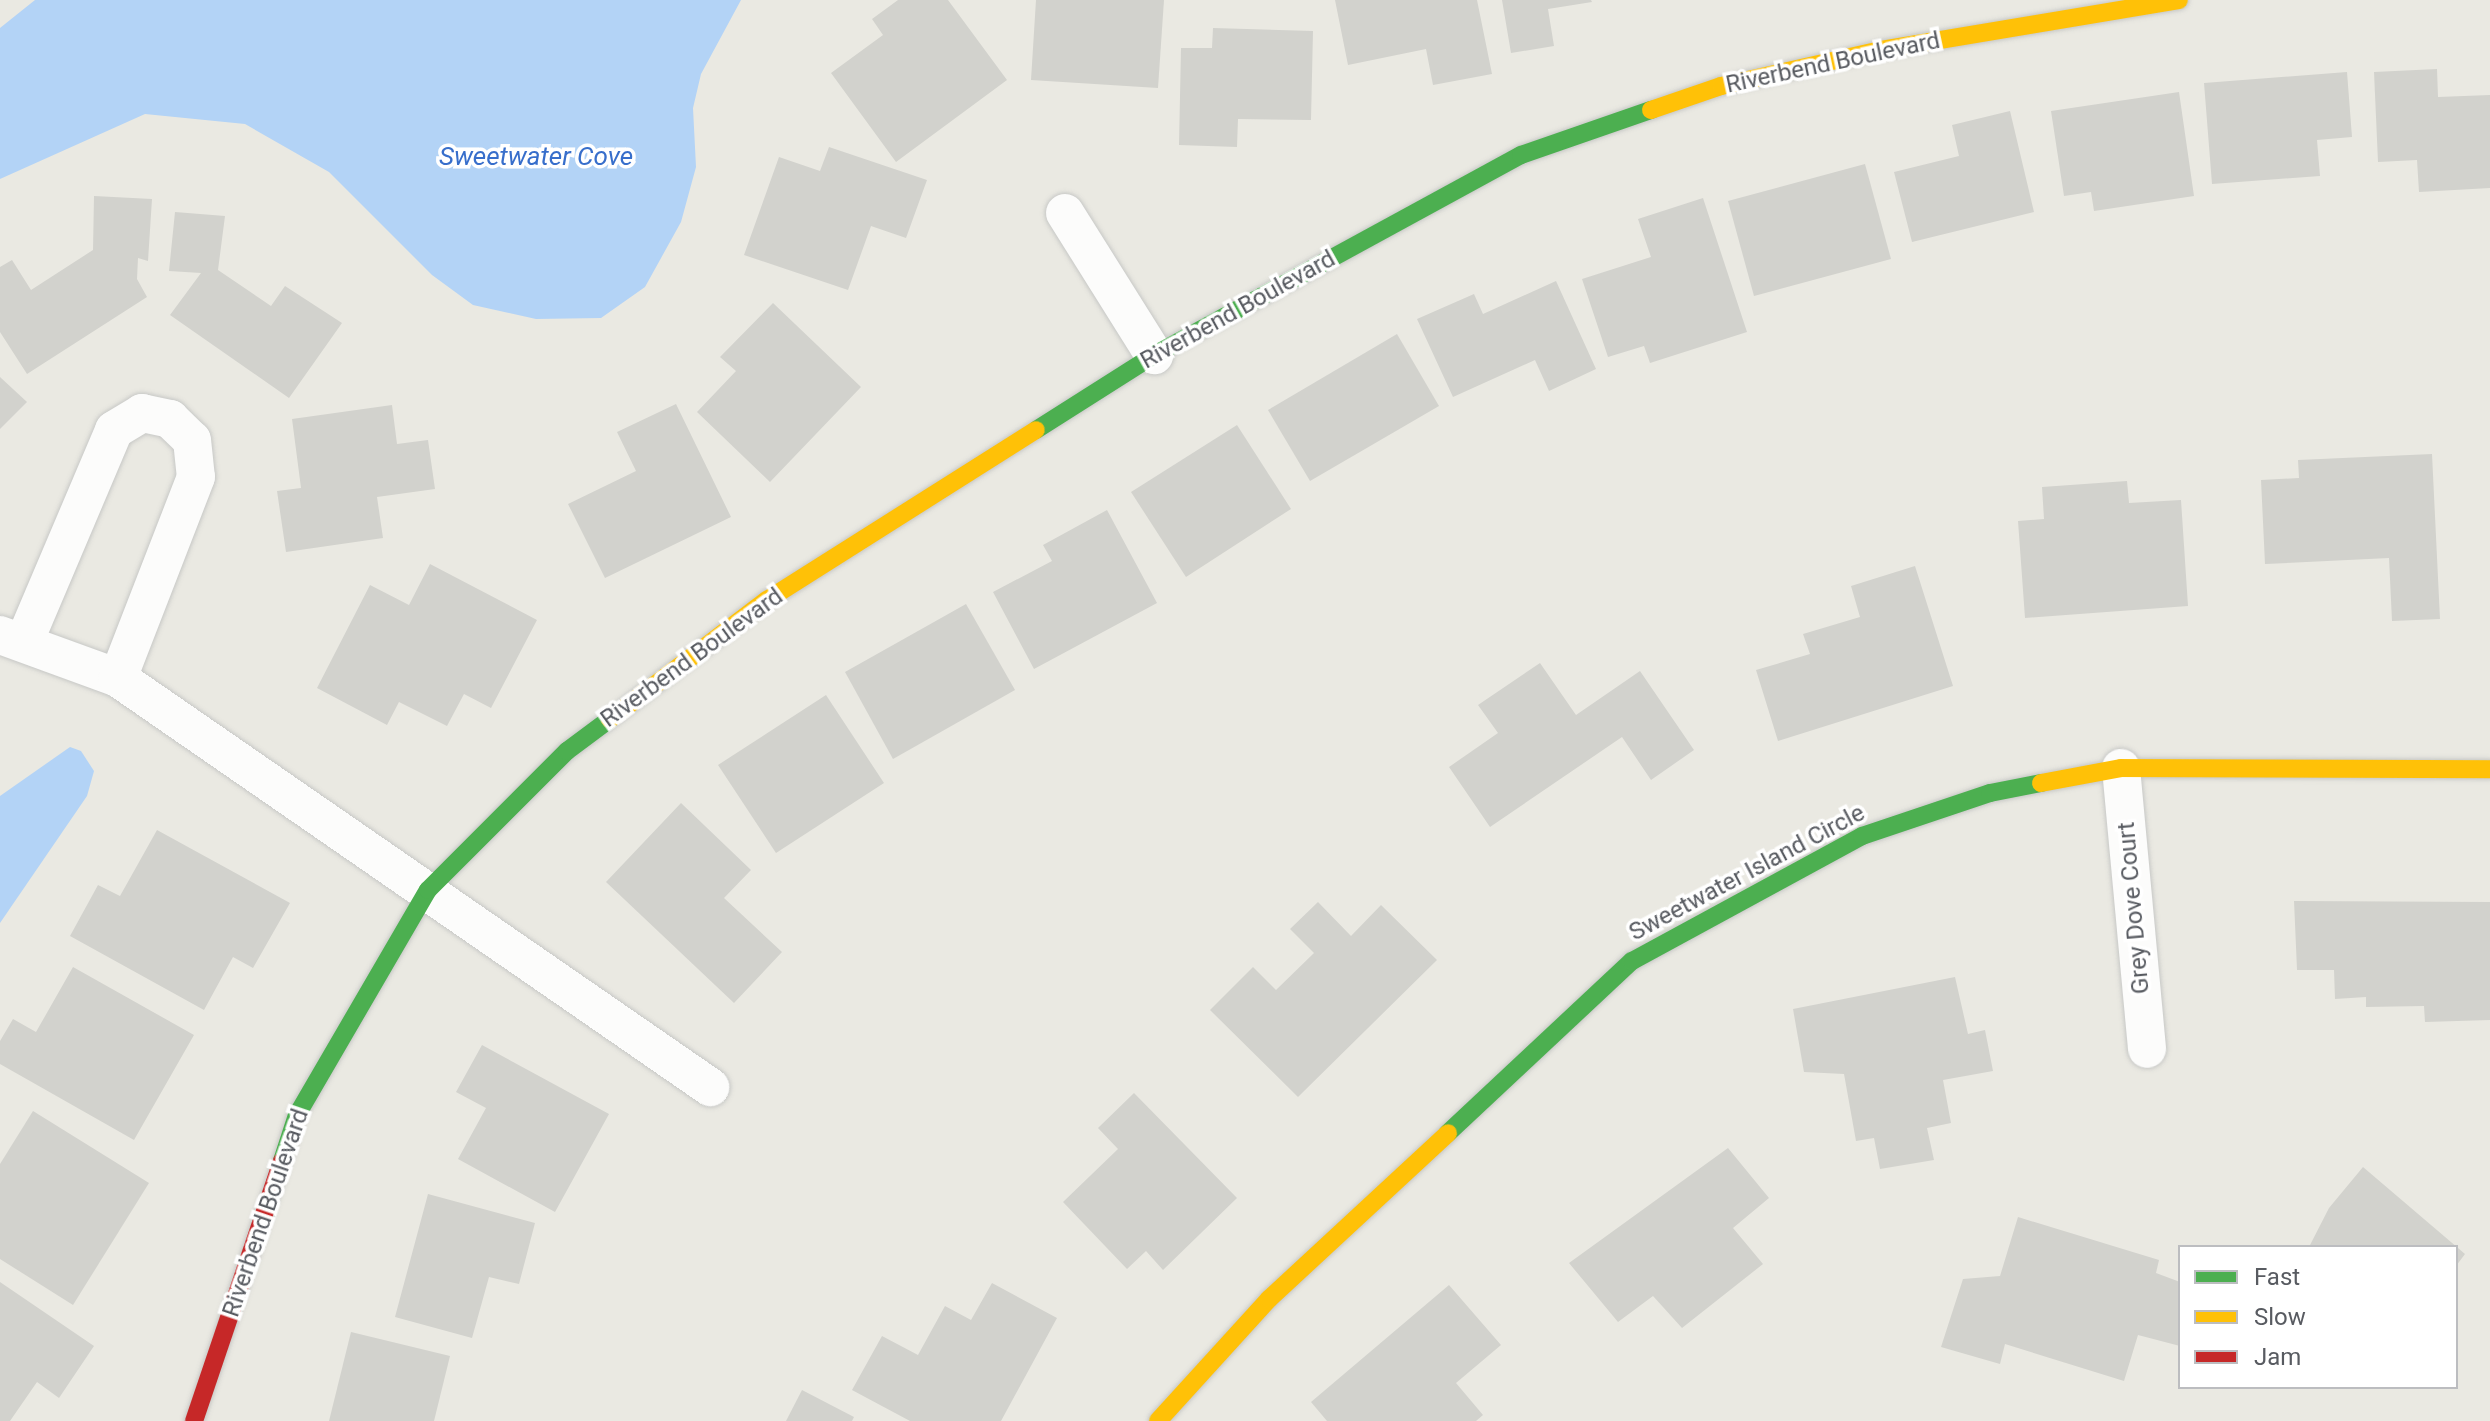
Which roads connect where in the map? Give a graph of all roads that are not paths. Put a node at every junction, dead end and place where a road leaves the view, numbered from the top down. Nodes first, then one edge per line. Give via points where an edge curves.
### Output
1 (2179, 0) edge
2 (1065, 213) dead end
3 (1154, 355) junction
4 (13, 637) edge
5 (118, 678) junction
6 (2121, 768) junction
7 (2490, 769) edge
8 (428, 890) junction
9 (2147, 1049) dead end
10 (710, 1087) dead end
11 (194, 1421) edge
12 (1158, 1421) edge

1 - 3 street, Riverbend Boulevard via 1881,50 1721,86 1535,150
2 - 3 street
3 - 8 street, Riverbend Boulevard via 767,600 567,751
4 - 5 street
4 - 5 street via 114,430 142,413 170,419 192,440 196,477
5 - 8 street
6 - 7 street, Sweetwater Island Circle
6 - 9 street, Grey Dove Court
6 - 12 street, Sweetwater Island Circle via 1990,793 1862,836 1632,961 1269,1299
8 - 10 street
8 - 11 street, Riverbend Boulevard via 297,1115

